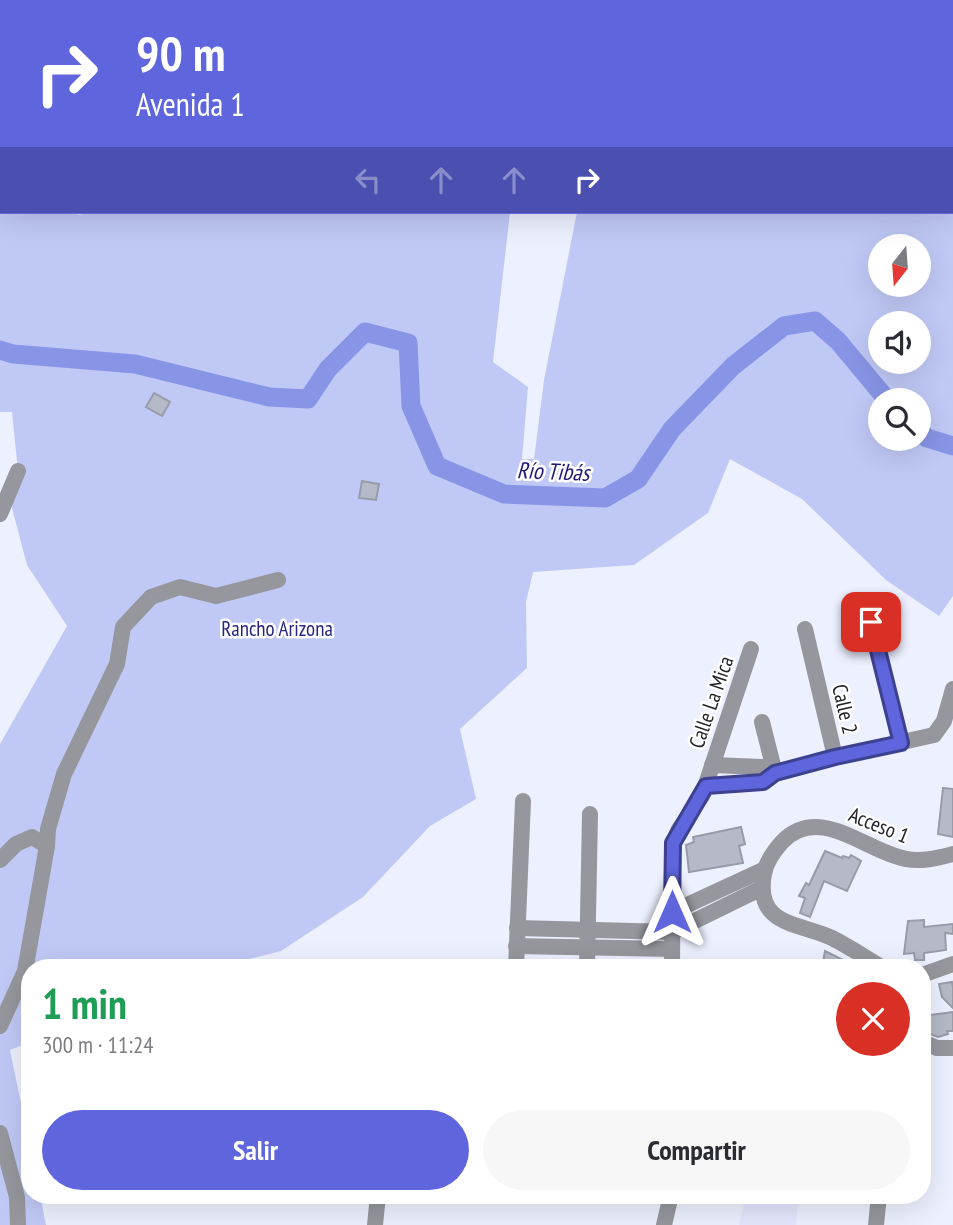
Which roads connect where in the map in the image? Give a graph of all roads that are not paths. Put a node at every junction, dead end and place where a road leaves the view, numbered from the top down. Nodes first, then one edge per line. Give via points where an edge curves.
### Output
1 (18, 471) dead end
2 (0, 514) edge
3 (278, 580) dead end
4 (871, 622) dead end
5 (805, 629) dead end
6 (751, 649) dead end
7 (953, 690) edge
8 (762, 722) dead end
9 (901, 743) junction
10 (835, 757) junction
11 (712, 765) junction
12 (775, 773) junction
13 (706, 786) junction
14 (523, 800) dead end
15 (590, 814) dead end
16 (47, 846) junction
17 (953, 854) edge
18 (0, 860) edge
19 (765, 869) junction
20 (762, 888) junction
21 (672, 912) junction
22 (517, 928) junction
23 (672, 932) junction
24 (587, 939) junction
25 (516, 946) junction
26 (672, 949) junction
27 (27, 959) edge
28 (516, 959) edge
29 (587, 959) edge
30 (672, 959) edge
31 (867, 959) edge
32 (953, 964) edge
33 (931, 972) edge
34 (21, 980) edge
35 (0, 1026) edge
36 (931, 1046) edge
37 (953, 1048) edge
38 (0, 1133) edge
39 (377, 1204) edge
40 (669, 1204) edge
41 (878, 1204) edge
42 (18, 1225) edge
43 (375, 1225) edge
44 (664, 1225) edge
45 (876, 1225) edge

1 - 2 street
3 - 16 street via 216,596 180,587 152,597 123,627 117,664 64,774
4 - 9 street
5 - 10 street, Calle 2
6 - 11 street, Calle La Mica
7 - 9 street via 944,721 933,735
8 - 12 street
9 - 10 street
10 - 12 street
11 - 12 street via 763,767
11 - 13 street, Calle La Mica
12 - 13 street via 763,782
13 - 21 street, Calle La Mica via 673,843
14 - 22 street
15 - 24 street
16 - 18 street via 32,836
16 - 27 street
17 - 19 street, Acceso 1 via 906,859 834,829 810,828 786,838
19 - 20 street, Acceso 1
19 - 21 street
20 - 23 street
20 - 31 street via 767,906 780,919 829,937
21 - 23 street, Calle La Mica
22 - 24 street
22 - 25 street
23 - 24 street
23 - 26 street, Calle La Mica
24 - 25 street
24 - 26 street
24 - 29 street
25 - 28 street
26 - 30 street, Calle La Mica
32 - 33 street
34 - 35 street
36 - 37 street
38 - 42 street via 17,1197
39 - 43 street
40 - 44 street
41 - 45 street

